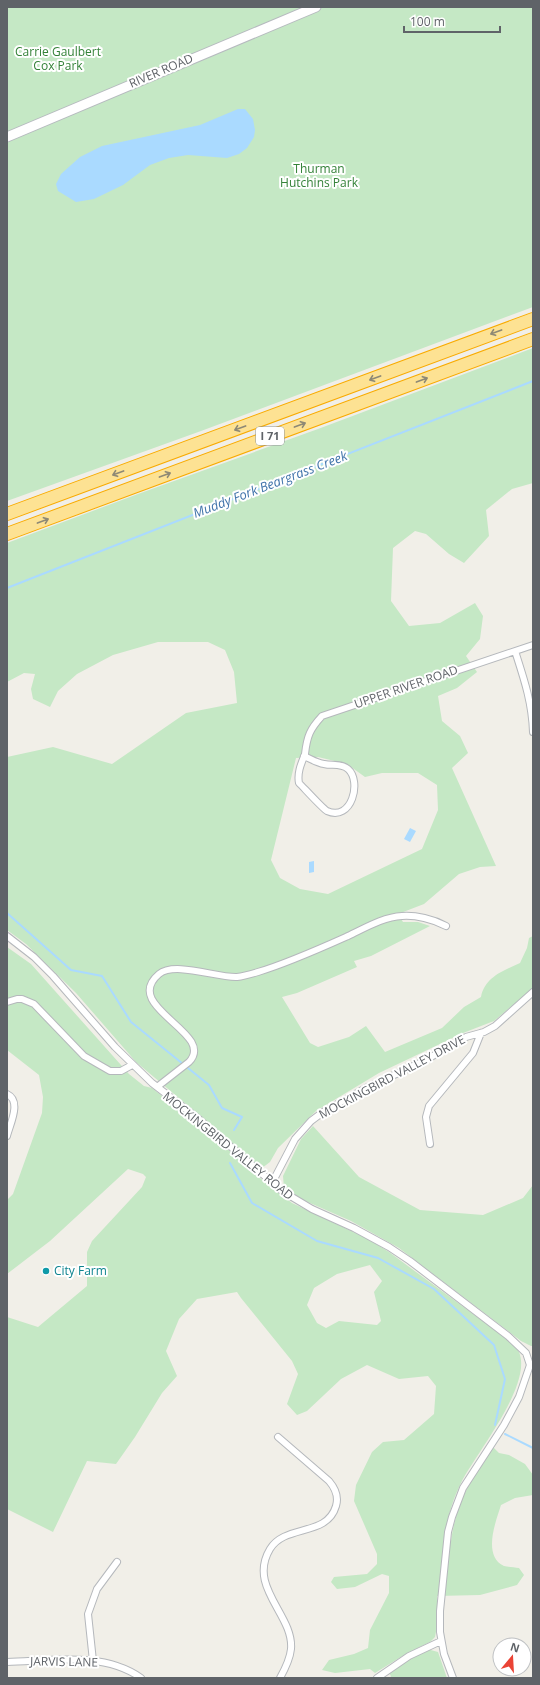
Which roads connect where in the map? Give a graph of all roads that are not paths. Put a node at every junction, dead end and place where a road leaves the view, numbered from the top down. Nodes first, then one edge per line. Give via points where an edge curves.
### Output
1 (316, 7) edge
2 (7, 137) edge
3 (533, 319) edge
4 (533, 339) edge
5 (7, 514) edge
6 (7, 534) edge
7 (533, 645) edge
8 (515, 651) junction
9 (533, 732) edge
10 (304, 756) junction
11 (446, 926) dead end
12 (7, 936) edge
13 (533, 992) edge
14 (7, 1002) edge
15 (481, 1033) junction
16 (132, 1065) junction
17 (156, 1087) junction
18 (7, 1094) edge
19 (7, 1136) edge
20 (430, 1144) dead end
21 (272, 1183) junction
22 (532, 1363) edge
23 (278, 1437) dead end
24 (117, 1562) dead end
25 (441, 1641) junction
26 (93, 1661) junction
27 (7, 1662) edge
28 (141, 1678) edge
29 (280, 1678) edge
30 (377, 1678) edge
31 (453, 1678) edge

1 - 2 street, RIVER ROAD
3 -> 5 highway, I 71
6 -> 4 highway, I 71
7 - 8 street, UPPER RIVER ROAD
8 - 9 street via 530,699
8 - 10 street, UPPER RIVER ROAD via 322,716 312,727
10 - 10 street, UPPER RIVER ROAD via 299,783 326,811 335,813 348,808 353,794 353,778 350,772 340,765 325,765
11 - 17 street via 422,918 401,916 386,919 298,957 237,977 181,969 165,971 151,986 151,997 154,1004 191,1040 195,1052 194,1057
12 - 16 street, MOCKINGBIRD VALLEY ROAD via 53,976
13 - 15 street, MOCKINGBIRD VALLEY DRIVE via 504,1019
14 - 16 street via 22,999 34,1004 84,1056 110,1071 121,1072
15 - 20 street via 473,1053 433,1101 427,1112
15 - 21 street, MOCKINGBIRD VALLEY DRIVE via 466,1037 323,1112 304,1126 295,1138
16 - 17 street, MOCKINGBIRD VALLEY ROAD
17 - 21 street, MOCKINGBIRD VALLEY ROAD via 200,1120
18 - 19 street via 13,1098 15,1105
21 - 22 street, MOCKINGBIRD VALLEY ROAD via 296,1201 374,1238 410,1262 508,1336 526,1353
22 - 25 street, MOCKINGBIRD VALLEY ROAD via 511,1414 466,1482 452,1517 448,1532 440,1611
23 - 29 street via 329,1480 337,1499 335,1510 327,1520 321,1525 281,1538 270,1549 266,1559 265,1582 291,1647
24 - 26 street via 97,1589 88,1614
25 - 30 street via 409,1656
25 - 31 street, MOCKINGBIRD VALLEY ROAD
26 - 27 street, JARVIS LANE
26 - 28 street, JARVIS LANE via 120,1667

